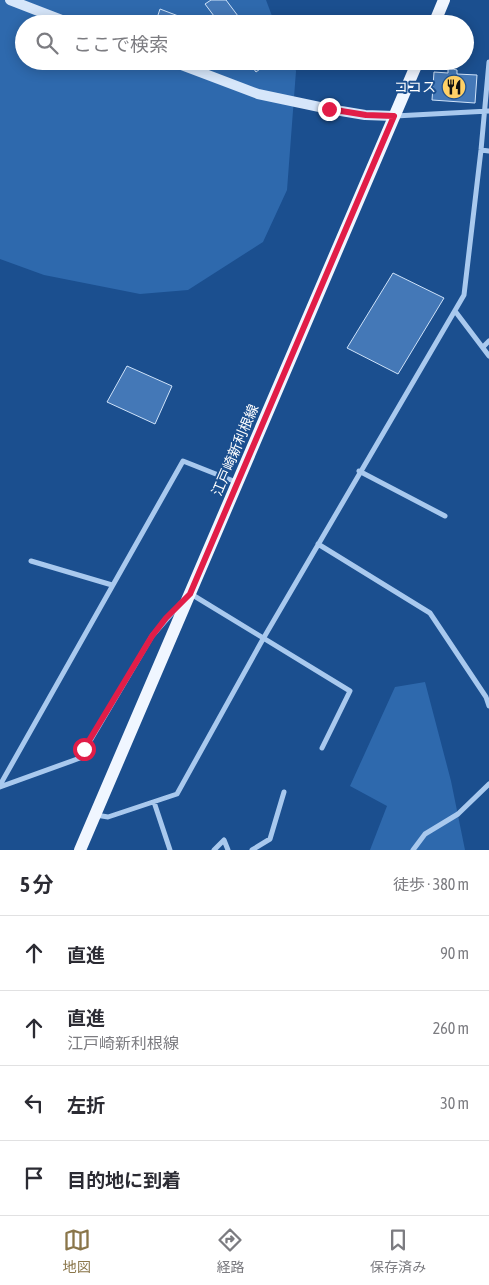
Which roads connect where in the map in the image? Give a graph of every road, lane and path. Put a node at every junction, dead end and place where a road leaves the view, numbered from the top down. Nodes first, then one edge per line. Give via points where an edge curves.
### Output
1 (10, 0) edge
2 (444, 0) edge
3 (49, 15) edge
4 (438, 15) edge
5 (489, 62) edge
6 (195, 70) edge
7 (414, 70) edge
8 (487, 112) edge
9 (394, 116) junction
10 (481, 150) junction
11 (489, 151) edge
12 (455, 311) junction
13 (489, 341) edge
14 (483, 347) junction
15 (489, 356) edge
16 (360, 471) junction
17 (237, 483) junction
18 (445, 516) dead end
19 (318, 544) junction
20 (31, 561) dead end
21 (112, 585) junction
22 (190, 594) junction
23 (263, 638) junction
24 (489, 706) edge
25 (322, 748) dead end
26 (489, 784) edge
27 (0, 786) edge
28 (284, 792) dead end
29 (154, 802) junction
30 (95, 815) junction
31 (80, 850) edge
32 (170, 850) edge
33 (214, 850) edge
34 (228, 850) edge
35 (252, 850) edge
36 (413, 850) edge

1 - 3 street
2 - 4 main road
5 - 8 street
6 - 9 street via 258,94 366,115
7 - 9 main road, 江戸崎新利根線
8 - 9 street
8 - 10 street
9 - 17 main road, 江戸崎新利根線
10 - 11 street
10 - 12 street via 464,295
12 - 14 street
12 - 16 street
13 - 14 street
14 - 15 street
16 - 18 street
16 - 19 street
17 - 21 street via 183,461
17 - 22 main road, 江戸崎新利根線
19 - 23 street
19 - 24 street via 430,613
20 - 21 street
21 - 27 street
22 - 23 street
22 - 27 street via 152,636 80,758
22 - 30 main road, 江戸崎新利根線
23 - 25 street via 350,691
23 - 29 street via 177,794
26 - 36 street via 458,814 425,834
28 - 35 street via 270,839
29 - 30 street via 108,817
29 - 32 street
30 - 31 main road, 江戸崎新利根線
33 - 34 street via 224,840

